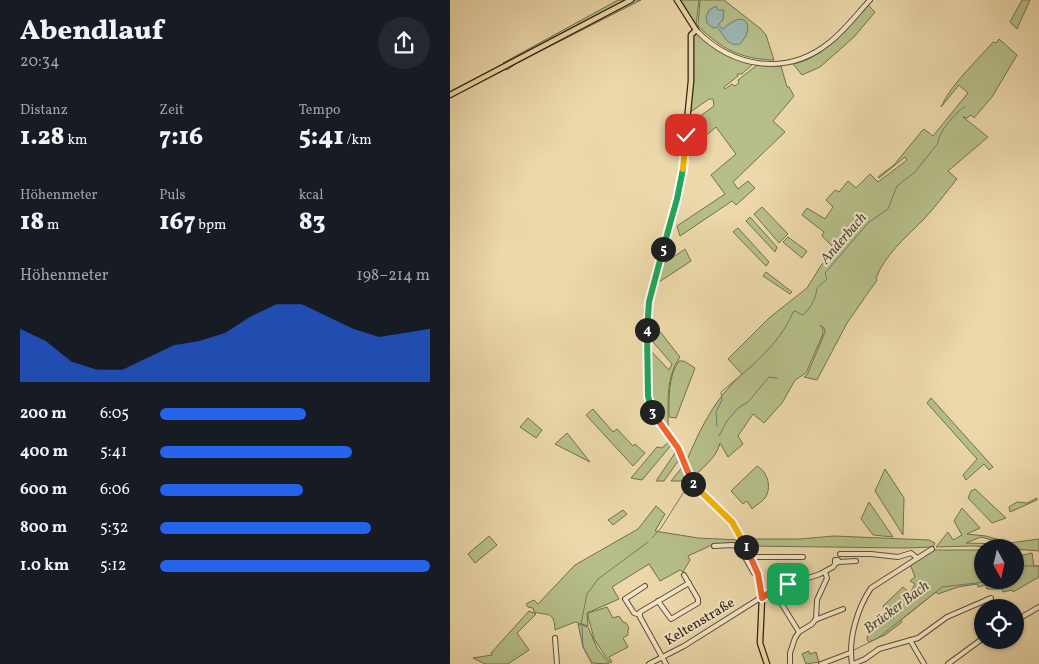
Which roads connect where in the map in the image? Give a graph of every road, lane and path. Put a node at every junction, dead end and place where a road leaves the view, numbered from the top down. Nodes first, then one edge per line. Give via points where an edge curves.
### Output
1 (631, 0) edge
2 (677, 0) edge
3 (870, 0) edge
4 (696, 30) junction
5 (450, 95) edge
6 (714, 546) dead end
7 (932, 549) dead end
8 (840, 554) dead end
9 (803, 557) dead end
10 (917, 558) junction
11 (751, 559) junction
12 (856, 561) dead end
13 (825, 572) junction
14 (758, 574) junction
15 (684, 575) dead end
16 (688, 583) junction
17 (645, 586) dead end
18 (773, 590) junction
19 (762, 598) junction
20 (991, 598) dead end
21 (658, 601) junction
22 (1039, 608) edge
23 (843, 609) dead end
24 (640, 615) junction
25 (1024, 616) edge
26 (816, 620) junction
27 (799, 632) junction
28 (554, 638) dead end
29 (910, 640) junction
30 (974, 645) edge
31 (850, 653) junction
32 (663, 658) junction
33 (557, 664) edge
34 (649, 664) edge
35 (666, 664) edge
36 (767, 664) edge
37 (790, 664) edge
38 (821, 664) edge
39 (853, 664) edge
40 (924, 664) edge
41 (948, 664) edge

1 - 5 main road
2 - 4 main road
3 - 4 street via 825,46 788,63 765,64 739,59 718,48
4 - 11 main road via 691,35 691,81 682,171 649,302 648,396 651,411 678,448 692,482 732,522
6 - 14 street via 739,547 754,573
7 - 10 street
8 - 10 street via 898,557 911,553
9 - 11 street
10 - 31 street via 871,588 865,596
11 - 14 main road
12 - 13 street via 837,562
13 - 18 street, Keltenstraße
13 - 26 street via 827,581 817,600
14 - 19 main road
15 - 16 street
16 - 21 street
16 - 21 street via 698,601 685,612 671,619
17 - 24 street via 625,599
18 - 19 street, Keltenstraße
18 - 27 street
19 - 32 street, Keltenstraße
19 - 36 main road via 760,643
20 - 29 street via 955,613 926,634
21 - 24 street
22 - 25 street
23 - 26 street
24 - 32 street
26 - 27 street
27 - 37 street via 793,642
28 - 33 street
29 - 39 street via 879,650
29 - 40 street
30 - 41 street
31 - 38 street
31 - 39 street
32 - 34 street, Keltenstraße
32 - 35 street

